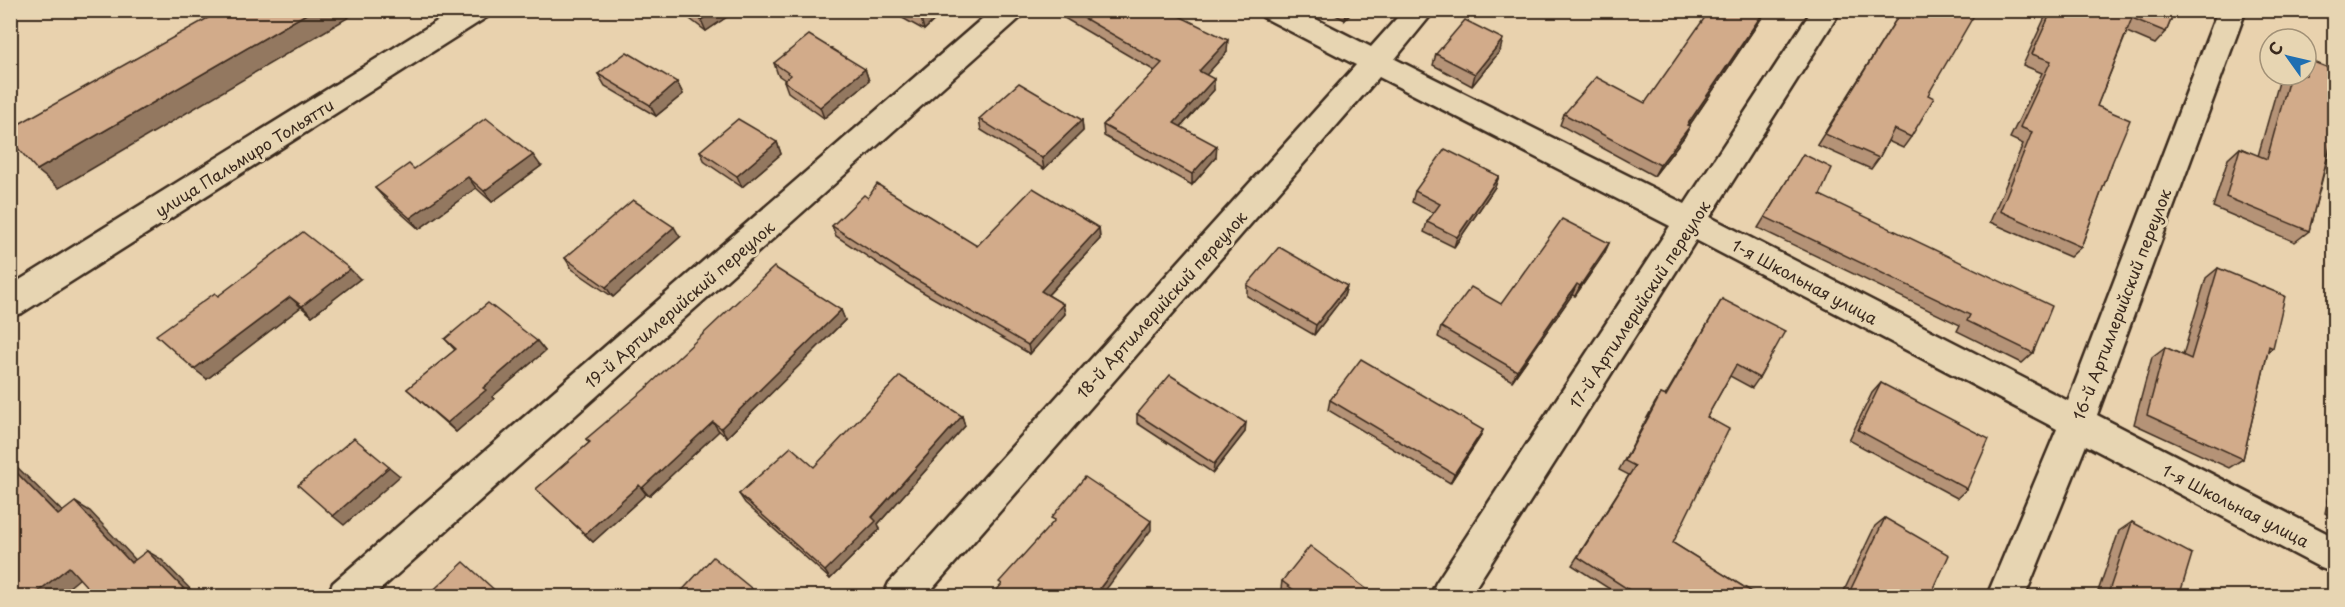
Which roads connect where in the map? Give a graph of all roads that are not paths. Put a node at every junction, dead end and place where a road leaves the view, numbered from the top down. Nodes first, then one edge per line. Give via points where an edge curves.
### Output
1 (477, 10) edge
2 (1011, 10) edge
3 (1273, 10) edge
4 (1421, 10) edge
5 (1827, 10) edge
6 (2232, 10) edge
7 (1376, 62) junction
8 (1691, 222) junction
9 (10, 303) edge
10 (2077, 423) junction
11 (2334, 555) edge
12 (346, 597) edge
13 (902, 597) edge
14 (1449, 597) edge
15 (2006, 597) edge

1 - 9 street, улица Пальмиро Тольятти
2 - 12 street, 19-й Артиллерийский переулок
3 - 7 street, 1-я Школьная улица
4 - 7 street, 18-й Артиллерийский переулок
5 - 8 street, 17-й Артиллерийский переулок
6 - 10 street, 16-й Артиллерийский переулок
7 - 8 street, 1-я Школьная улица
7 - 13 street, 18-й Артиллерийский переулок
8 - 10 street, 1-я Школьная улица
8 - 14 street, 17-й Артиллерийский переулок
10 - 11 street, 1-я Школьная улица
10 - 15 street, 16-й Артиллерийский переулок

